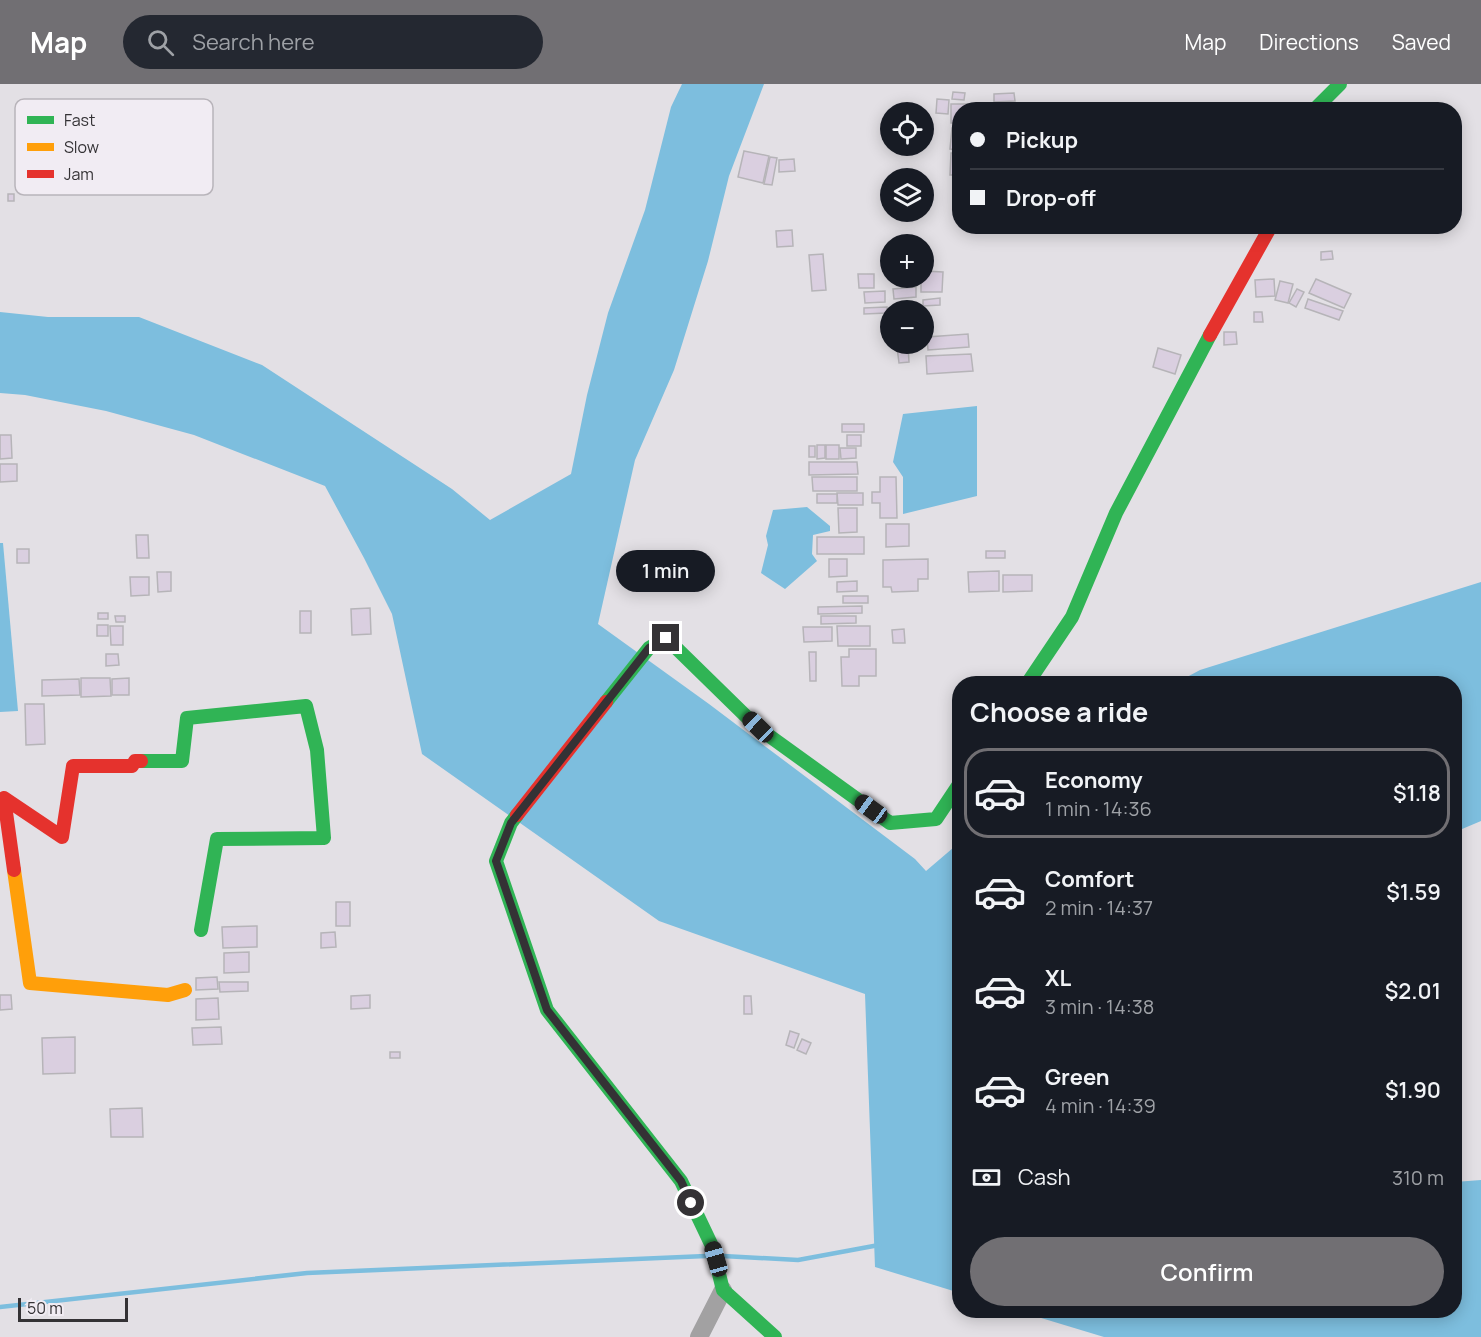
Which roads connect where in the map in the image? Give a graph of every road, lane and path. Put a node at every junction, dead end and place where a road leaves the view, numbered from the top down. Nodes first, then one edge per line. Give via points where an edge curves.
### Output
1 (1340, 84) edge
2 (1322, 102) edge
3 (1266, 234) edge
4 (1032, 676) edge
5 (952, 795) edge
6 (201, 930) dead end
7 (185, 990) dead end
8 (721, 1282) junction
9 (699, 1337) edge
10 (775, 1337) edge

1 - 2 street
3 - 4 street via 1116,513 1072,617
5 - 8 street via 936,819 890,823 758,727 666,638 649,648 511,823 496,861 547,1010 681,1181 712,1246
6 - 7 street via 217,839 324,838 317,750 306,706 187,718 182,762 73,766 62,837 4,798 30,983 168,995
8 - 9 street
8 - 10 street

